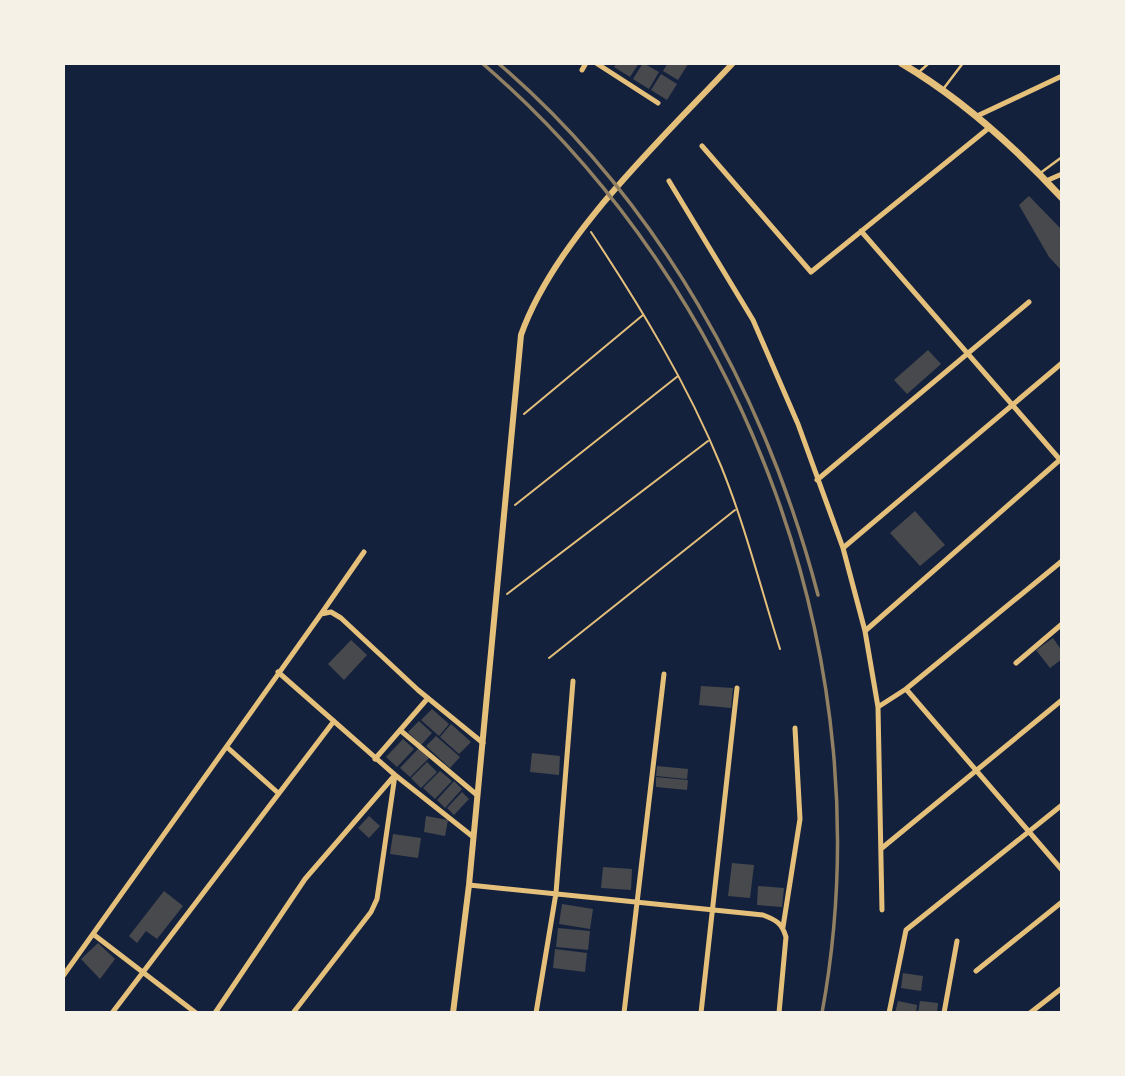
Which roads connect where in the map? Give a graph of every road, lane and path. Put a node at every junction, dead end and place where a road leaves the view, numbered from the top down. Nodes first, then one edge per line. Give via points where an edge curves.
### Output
1 (586, 63) edge
2 (596, 63) edge
3 (733, 63) edge
4 (901, 63) edge
5 (929, 63) edge
6 (963, 63) edge
7 (582, 70) dead end
8 (918, 73) junction
9 (1062, 76) edge
10 (943, 89) junction
11 (658, 103) dead end
12 (977, 116) junction
13 (990, 127) junction
14 (702, 146) dead end
15 (1062, 157) edge
16 (1040, 174) junction
17 (1062, 174) edge
18 (1046, 180) junction
19 (669, 181) dead end
20 (1062, 198) edge
21 (587, 226) junction
22 (861, 231) junction
23 (1029, 302) dead end
24 (644, 314) junction
25 (968, 354) junction
26 (1062, 363) edge
27 (678, 375) junction
28 (1014, 407) junction
29 (512, 424) junction
30 (709, 440) junction
31 (1061, 460) edge
32 (817, 480) junction
33 (735, 510) junction
34 (505, 513) junction
35 (843, 548) junction
36 (364, 552) dead end
37 (1062, 561) edge
38 (495, 603) junction
39 (321, 614) junction
40 (1062, 624) edge
41 (865, 631) junction
42 (780, 649) dead end
43 (549, 658) dead end
44 (1016, 663) dead end
45 (278, 671) junction
46 (664, 674) dead end
47 (573, 681) dead end
48 (737, 688) dead end
49 (906, 689) junction
50 (428, 698) junction
51 (1062, 700) edge
52 (878, 707) junction
53 (334, 721) junction
54 (795, 728) dead end
55 (400, 730) junction
56 (483, 743) junction
57 (228, 748) junction
58 (375, 759) junction
59 (978, 770) junction
60 (395, 775) junction
61 (277, 792) junction
62 (477, 795) junction
63 (1062, 805) edge
64 (1030, 832) junction
65 (472, 836) junction
66 (883, 848) junction
67 (1062, 870) edge
68 (469, 884) junction
69 (556, 893) junction
70 (636, 902) junction
71 (1062, 902) edge
72 (882, 910) dead end
73 (712, 911) junction
74 (783, 928) junction
75 (93, 934) junction
76 (957, 941) dead end
77 (976, 971) dead end
78 (144, 973) junction
79 (63, 976) edge
80 (1062, 988) edge
81 (112, 1013) edge
82 (196, 1013) edge
83 (215, 1013) edge
84 (293, 1013) edge
85 (453, 1013) edge
86 (536, 1013) edge
87 (624, 1013) edge
88 (701, 1013) edge
89 (779, 1013) edge
90 (889, 1013) edge
91 (944, 1013) edge
92 (1030, 1013) edge

1 - 7 street
2 - 11 street
3 - 21 street via 610,195
4 - 8 main road
5 - 8 lane
6 - 10 lane
8 - 10 main road
9 - 12 street
10 - 12 main road
12 - 13 main road
13 - 16 main road
13 - 22 street
14 - 22 street via 811,272
15 - 16 lane
16 - 18 main road
17 - 18 street
18 - 20 main road
19 - 32 street via 753,320
21 - 24 path
21 - 29 street via 530,310 521,335
22 - 25 street
23 - 25 street
24 - 27 path
24 - 29 path
25 - 28 street
25 - 32 street
26 - 28 street
27 - 30 path
27 - 34 path
28 - 31 street
28 - 35 street
29 - 34 street
30 - 33 path
30 - 38 path
31 - 41 street
32 - 35 street
33 - 42 path
33 - 43 path
34 - 38 street
35 - 41 street
36 - 39 street
37 - 49 street
38 - 56 street
39 - 45 street
39 - 50 street via 331,612 341,618
40 - 44 street
41 - 52 street
45 - 53 street
45 - 57 street
46 - 70 street
47 - 69 street
48 - 73 street
49 - 52 street
49 - 59 street
50 - 55 street
50 - 56 street
51 - 59 street
52 - 66 street
53 - 58 street
53 - 61 street
54 - 74 street via 800,819
55 - 58 street
55 - 62 street
56 - 62 street
57 - 61 street
57 - 75 street
58 - 60 street
59 - 64 street
59 - 66 street
60 - 65 street
60 - 83 street via 305,880
60 - 84 street via 377,900
61 - 78 street
62 - 65 street
63 - 64 street
64 - 67 street
64 - 90 street via 906,930
65 - 68 street
66 - 72 street
68 - 69 street
68 - 85 street
69 - 70 street
69 - 86 street
70 - 73 street
70 - 87 street
71 - 77 street
73 - 74 street via 763,915
73 - 88 street
74 - 89 street via 786,950
75 - 78 street
75 - 79 street
76 - 91 street
78 - 81 street
78 - 82 street
80 - 92 street

